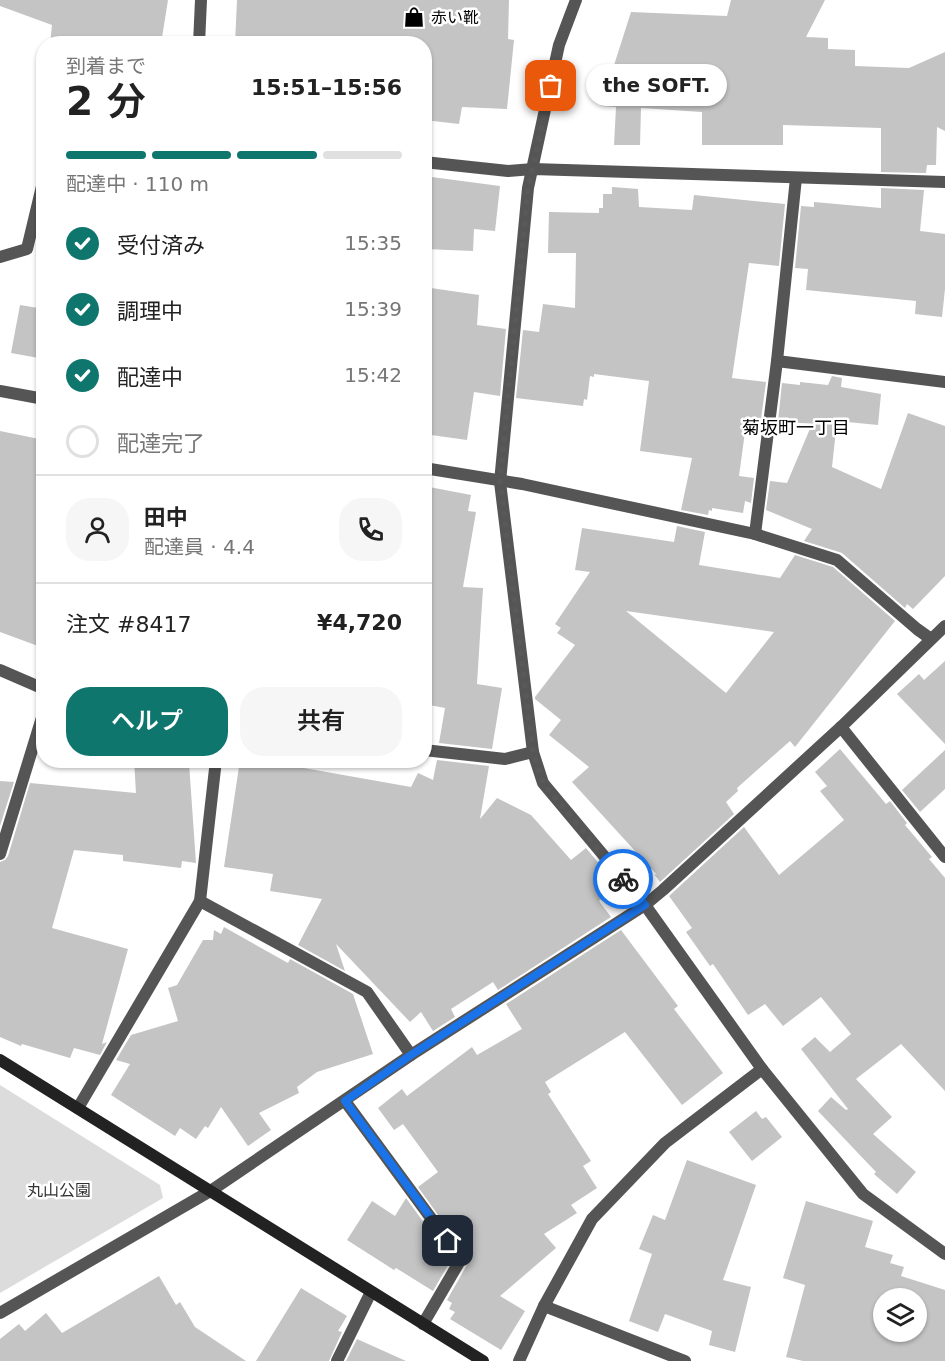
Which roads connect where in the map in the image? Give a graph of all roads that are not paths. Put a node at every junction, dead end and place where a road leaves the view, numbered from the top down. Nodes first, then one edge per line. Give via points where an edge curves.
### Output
1 (201, 0) edge
2 (576, 0) edge
3 (199, 36) edge
4 (432, 163) edge
5 (533, 169) junction
6 (796, 178) junction
7 (945, 182) edge
8 (36, 211) edge
9 (0, 257) edge
10 (777, 361) junction
11 (945, 382) edge
12 (0, 391) edge
13 (36, 398) edge
14 (432, 469) edge
15 (500, 482) junction
16 (755, 534) junction
17 (945, 626) edge
18 (932, 639) junction
19 (0, 670) edge
20 (36, 686) edge
21 (841, 727) junction
22 (36, 737) edge
23 (432, 751) edge
24 (533, 752) junction
25 (215, 768) edge
26 (0, 854) edge
27 (945, 857) edge
28 (200, 901) junction
29 (645, 905) junction
30 (411, 1055) junction
31 (0, 1060) edge
32 (762, 1069) junction
33 (345, 1101) junction
34 (78, 1108) junction
35 (212, 1190) junction
36 (945, 1254) edge
37 (371, 1292) junction
38 (544, 1306) junction
39 (0, 1313) edge
40 (423, 1324) junction
41 (337, 1361) edge
42 (483, 1361) edge
43 (519, 1361) edge
44 (685, 1361) edge

1 - 3 street
2 - 5 street via 559,45
4 - 5 street via 508,171
5 - 6 street
5 - 15 street
6 - 7 street
6 - 10 street
8 - 9 street via 27,249
10 - 11 street
10 - 16 street
12 - 13 street
14 - 15 street
15 - 16 street
15 - 24 street
16 - 18 street via 837,560
17 - 18 street
18 - 21 street
19 - 20 street
21 - 27 street
21 - 29 street
22 - 26 street
23 - 24 street via 505,759
24 - 29 street via 543,783
25 - 28 street
28 - 30 street via 367,992
28 - 34 street
29 - 30 street
29 - 32 street
30 - 33 street
31 - 34 street
32 - 36 street via 863,1194
32 - 38 street via 664,1143 592,1219
33 - 35 street
33 - 40 street via 461,1259
34 - 35 street
35 - 37 street
35 - 39 street
37 - 40 street
37 - 41 street
38 - 43 street
38 - 44 street
40 - 42 street

